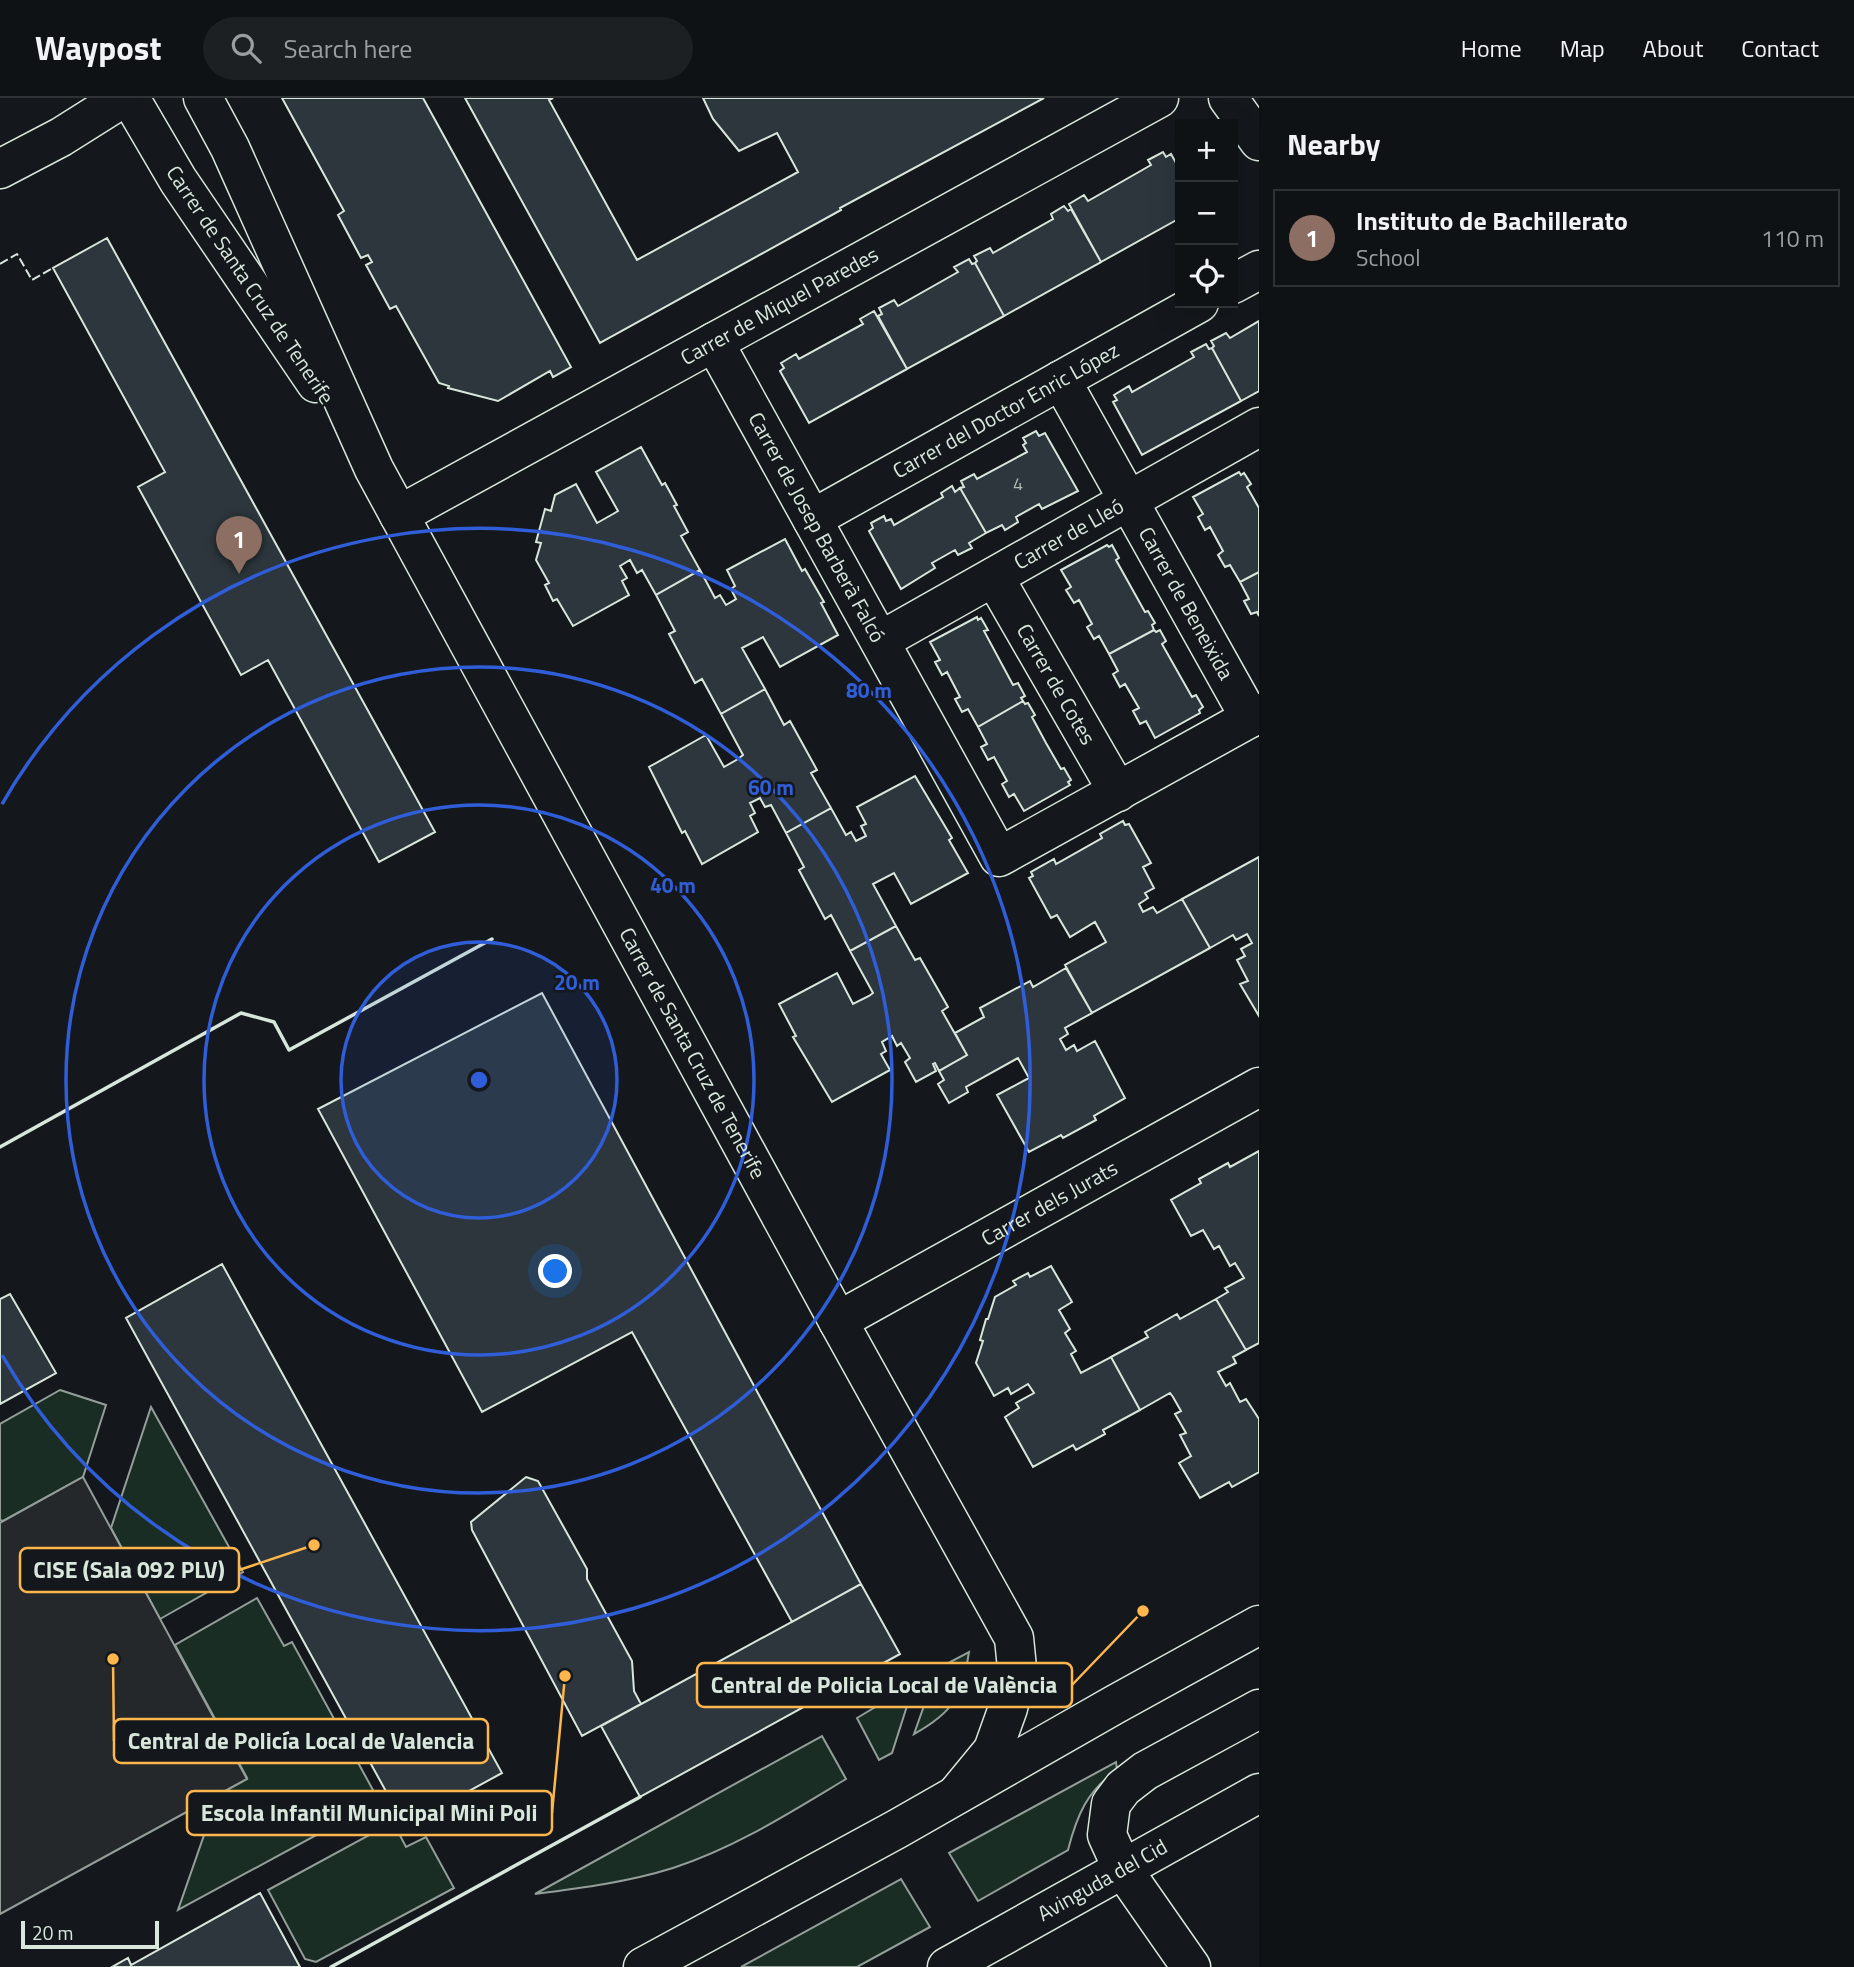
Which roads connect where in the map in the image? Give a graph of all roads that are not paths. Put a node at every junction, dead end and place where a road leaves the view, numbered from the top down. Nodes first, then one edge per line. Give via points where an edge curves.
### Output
1 (123, 98) edge
2 (130, 98) edge
3 (203, 98) edge
4 (1159, 98) edge
5 (1228, 98) edge
6 (1259, 141) edge
7 (0, 169) edge
8 (1259, 270) edge
9 (1238, 281) edge
10 (1190, 308) edge
11 (713, 342) junction
12 (1061, 380) junction
13 (1259, 427) edge
14 (374, 469) junction
15 (1128, 501) junction
16 (399, 515) junction
17 (812, 519) junction
18 (994, 577) junction
19 (880, 641) junction
20 (1254, 715) edge
21 (1118, 792) junction
22 (1259, 1087) edge
23 (838, 1321) junction
24 (1259, 1625) edge
25 (1259, 1709) edge
26 (1259, 1793) edge
27 (954, 1798) junction
28 (1122, 1868) junction
29 (644, 1967) edge
30 (947, 1967) edge
31 (1191, 1967) edge

1 - 7 street
2 - 14 street, Carrer de Santa Cruz de Tenerife via 178,180
3 - 14 street, Carrer de Santa Cruz de Tenerife via 230,148
4 - 11 street, Carrer de Miquel Paredes
5 - 6 street
8 - 9 street
10 - 12 street, Carrer del Doctor Enric López
11 - 16 street, Carrer de Miquel Paredes
11 - 17 street, Carrer de Josep Barberà Falcó
12 - 15 street, Carrer de Beneixida
12 - 17 street, Carrer del Doctor Enric López
13 - 15 street, Carrer de Lleó
14 - 16 street, Carrer de Santa Cruz de Tenerife
15 - 18 street, Carrer de Lleó
15 - 20 street, Carrer de Beneixida
16 - 23 street, Carrer de Santa Cruz de Tenerife
17 - 19 street, Carrer de Josep Barberà Falcó
18 - 19 street, Carrer de Lleó
18 - 21 street, Carrer de Cotes
19 - 21 street, Carrer de Josep Barberà Falcó via 999,857
20 - 21 street, Carrer de Josep Barberà Falcó
22 - 23 street, Carrer dels Jurats
23 - 27 street, Carrer de Santa Cruz de Tenerife via 1014,1638 1017,1668 993,1750
24 - 27 street
25 - 28 street via 1145,1771 1123,1788 1111,1804 1107,1835
26 - 28 street, Avinguda del Cid
27 - 29 street
28 - 30 street, Avinguda del Cid
28 - 31 street

